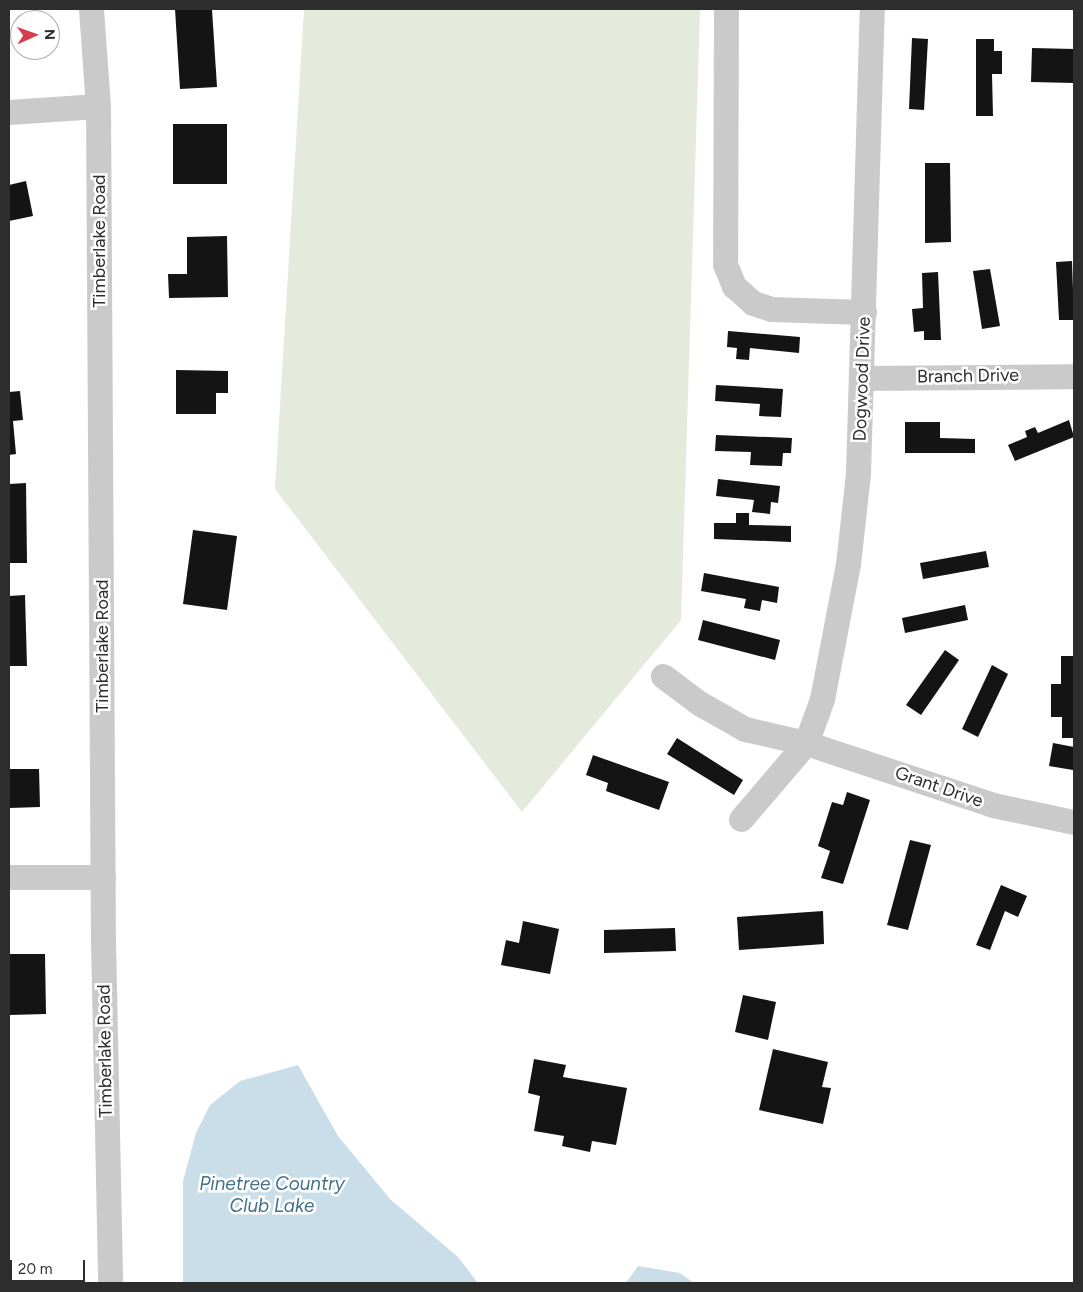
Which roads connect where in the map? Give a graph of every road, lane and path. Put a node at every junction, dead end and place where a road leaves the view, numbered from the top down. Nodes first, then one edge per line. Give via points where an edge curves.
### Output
1 (91, 9) edge
2 (726, 9) edge
3 (872, 9) edge
4 (98, 106) junction
5 (9, 112) edge
6 (864, 312) junction
7 (1074, 376) edge
8 (862, 378) junction
9 (663, 676) dead end
10 (806, 743) junction
11 (742, 819) dead end
12 (1074, 822) edge
13 (9, 877) edge
14 (103, 877) junction
15 (110, 1283) edge

1 - 4 street, Timberlake Road
2 - 6 street via 725,264 734,286 753,303 771,308
3 - 6 street, Dogwood Drive
4 - 5 street
4 - 14 street, Timberlake Road
6 - 8 street, Dogwood Drive
7 - 8 street, Branch Drive
8 - 10 street, Dogwood Drive via 858,473 848,564 822,699
9 - 10 street via 698,703 746,729
10 - 11 street, Dogwood Drive
10 - 12 street, Grant Drive via 993,806
13 - 14 street
14 - 15 street, Timberlake Road

